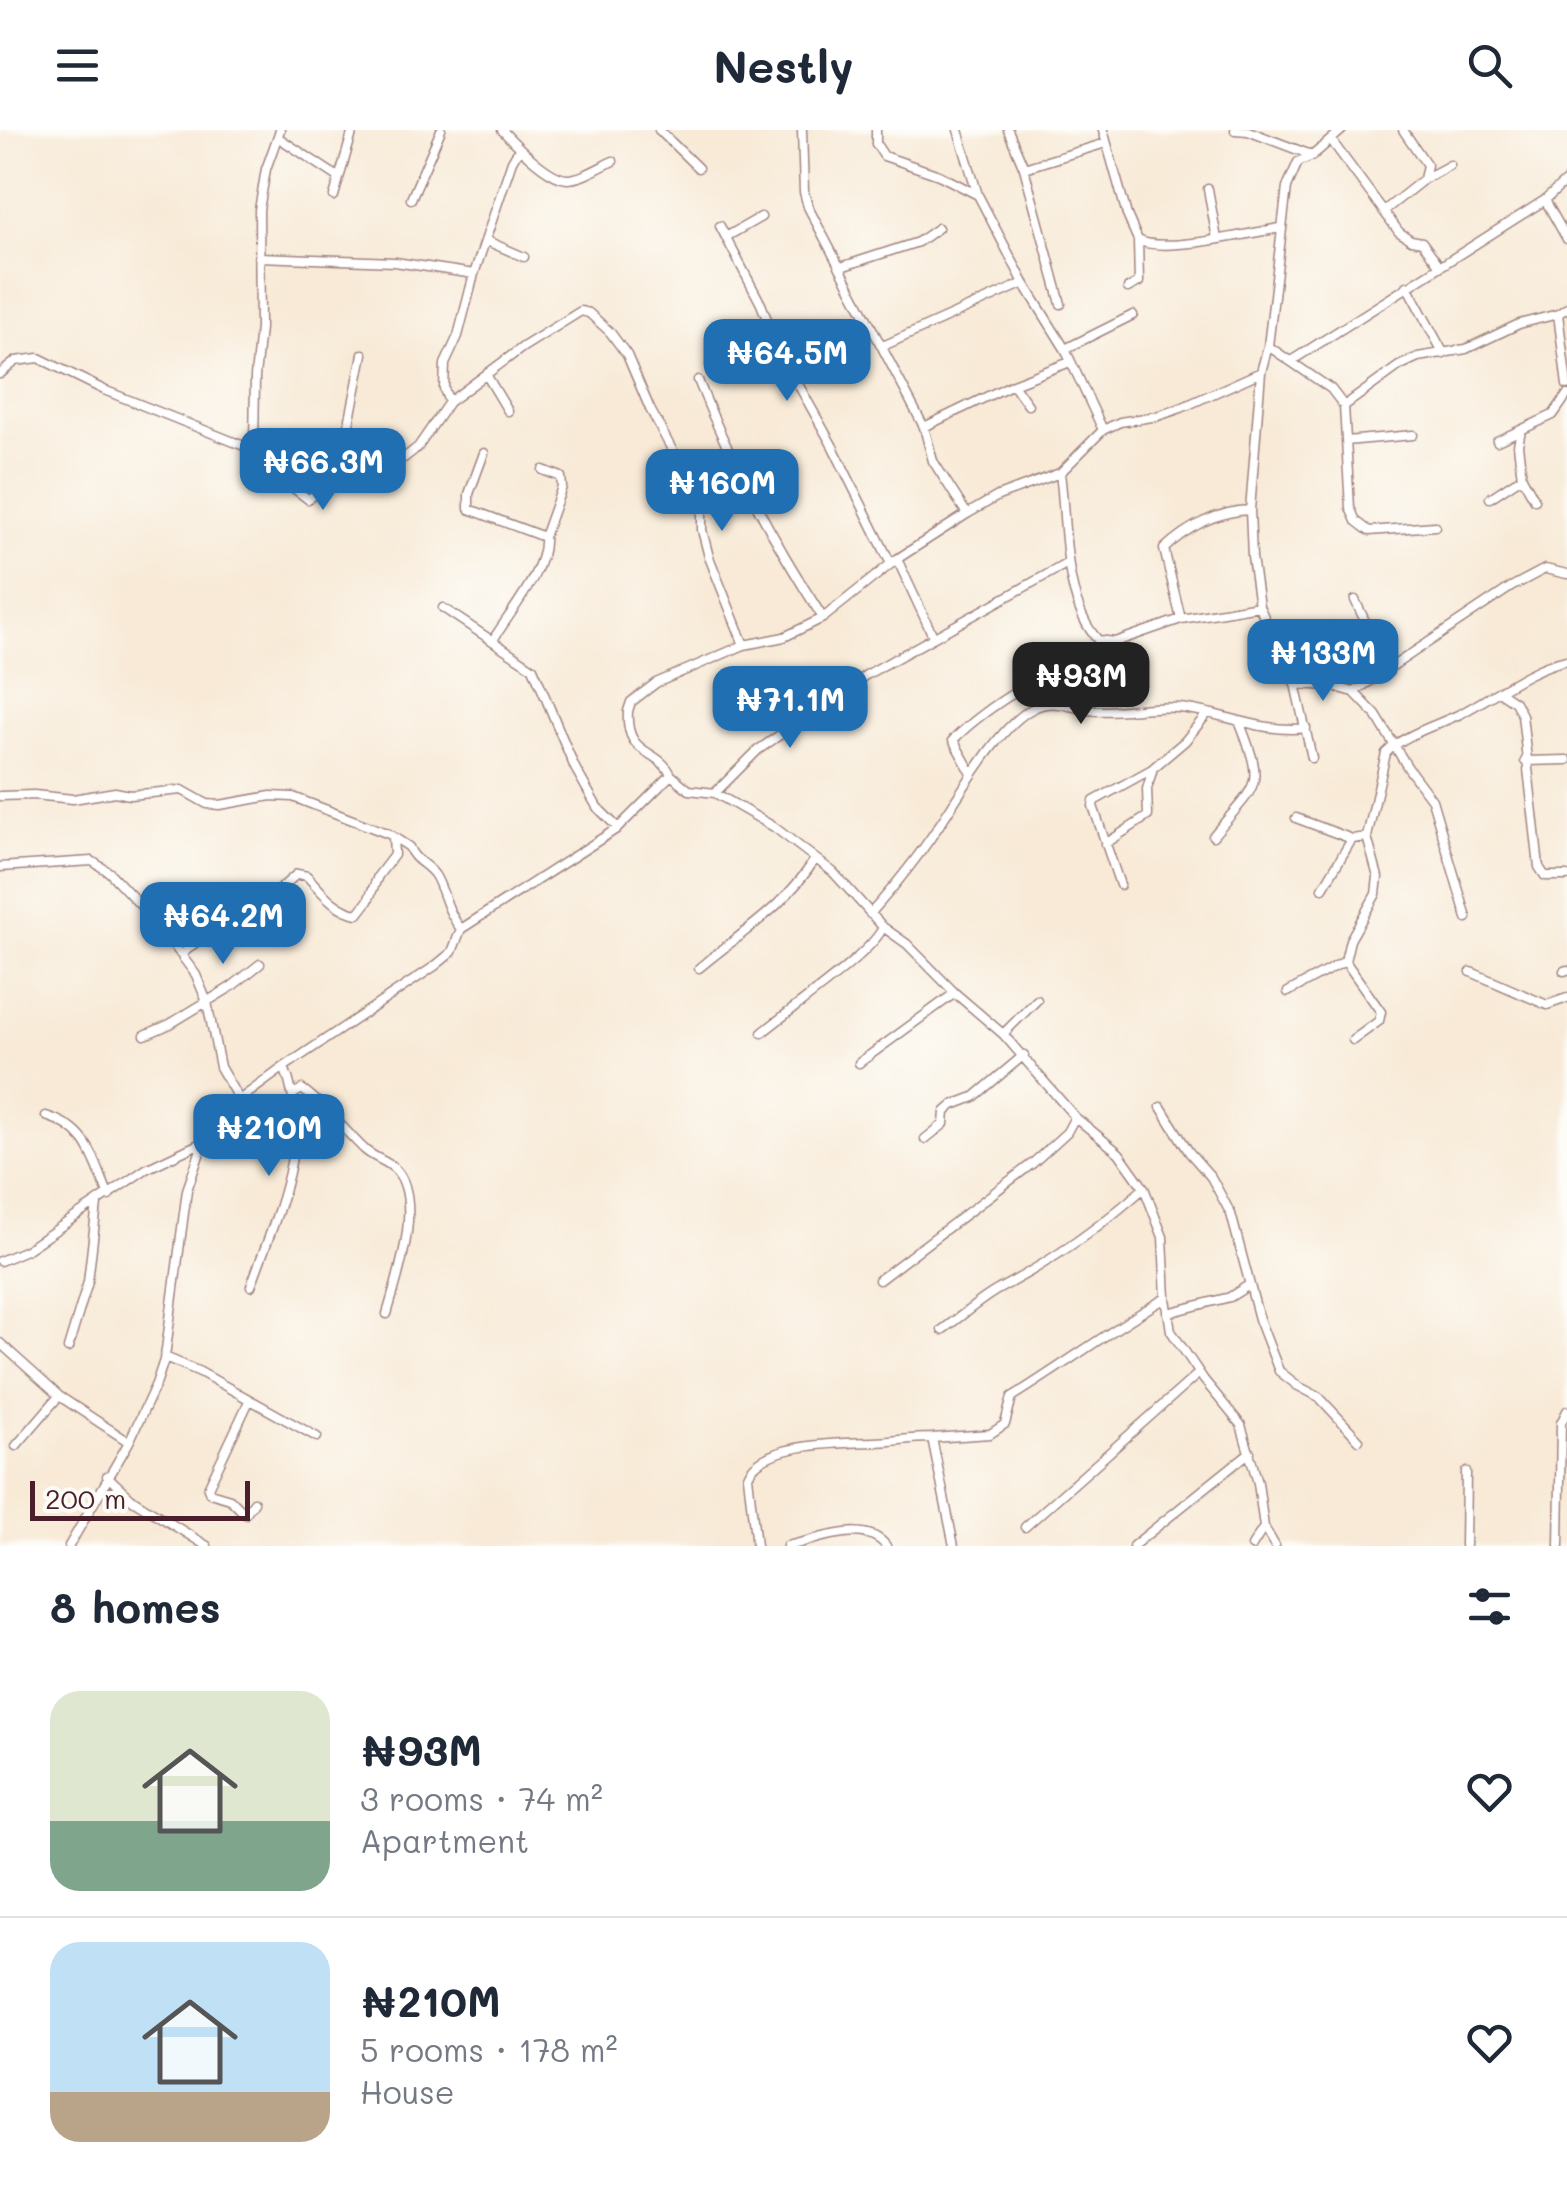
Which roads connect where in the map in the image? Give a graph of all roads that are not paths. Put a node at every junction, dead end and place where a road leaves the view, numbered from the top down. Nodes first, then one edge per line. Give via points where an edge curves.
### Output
1 (353, 130) edge
2 (441, 130) edge
3 (502, 130) edge
4 (659, 130) edge
5 (802, 130) edge
6 (876, 130) edge
7 (958, 130) edge
8 (1008, 130) edge
9 (1103, 130) edge
10 (1235, 130) edge
11 (1342, 130) edge
12 (1403, 130) edge
13 (280, 134) edge
14 (1332, 140) junction
15 (1106, 143) junction
16 (520, 149) junction
17 (1312, 156) junction
18 (613, 162) dead end
19 (1450, 165) dead end
20 (698, 168) dead end
21 (1024, 168) junction
22 (338, 177) junction
23 (1424, 180) junction
24 (1567, 180) edge
25 (1208, 188) dead end
26 (978, 195) junction
27 (334, 196) dead end
28 (411, 199) dead end
29 (1545, 200) junction
30 (1384, 210) junction
31 (761, 217) dead end
32 (720, 226) dead end
33 (938, 228) dead end
34 (1280, 228) junction
35 (726, 237) junction
36 (1567, 239) edge
37 (1138, 240) junction
38 (1216, 240) junction
39 (487, 242) junction
40 (524, 256) dead end
41 (259, 257) junction
42 (1440, 265) junction
43 (842, 268) junction
44 (474, 274) junction
45 (1024, 282) junction
46 (1408, 286) junction
47 (1128, 288) dead end
48 (1061, 304) dead end
49 (1567, 308) edge
50 (1133, 314) dead end
51 (1558, 314) junction
52 (883, 346) junction
53 (1268, 346) junction
54 (1065, 348) junction
55 (363, 354) dead end
56 (1444, 354) junction
57 (1070, 362) junction
58 (1291, 362) junction
59 (1261, 372) junction
60 (0, 374) edge
61 (487, 376) junction
62 (698, 380) dead end
63 (1013, 384) junction
64 (1567, 385) edge
65 (1567, 396) edge
66 (450, 402) junction
67 (1028, 405) dead end
68 (1344, 406) junction
69 (508, 412) dead end
70 (924, 427) junction
71 (1103, 430) junction
72 (1521, 430) junction
73 (1414, 434) dead end
74 (346, 439) junction
75 (1346, 441) junction
76 (1498, 441) dead end
77 (254, 450) junction
78 (484, 453) dead end
79 (544, 470) dead end
80 (1060, 474) junction
81 (1522, 477) junction
82 (1490, 498) dead end
83 (1536, 500) dead end
84 (1250, 510) junction
85 (966, 514) junction
86 (1435, 526) dead end
87 (544, 538) junction
88 (894, 561) junction
89 (1066, 564) junction
90 (1567, 574) edge
91 (1354, 600) dead end
92 (1259, 606) junction
93 (443, 608) dead end
94 (823, 618) junction
95 (1181, 619) junction
96 (933, 636) junction
97 (493, 640) junction
98 (1098, 640) junction
99 (744, 645) junction
100 (1567, 660) edge
101 (1388, 672) junction
102 (1295, 684) junction
103 (1354, 692) junction
104 (1500, 692) junction
105 (1207, 714) junction
106 (1238, 721) junction
107 (1306, 728) junction
108 (1395, 744) junction
109 (1312, 758) dead end
110 (1567, 760) edge
111 (1525, 761) junction
112 (1153, 768) junction
113 (971, 772) junction
114 (670, 775) junction
115 (715, 793) junction
116 (0, 796) edge
117 (1296, 818) dead end
118 (618, 828) junction
119 (1214, 836) dead end
120 (1368, 836) junction
121 (394, 838) junction
122 (1352, 839) junction
123 (1105, 844) junction
124 (816, 858) junction
125 (0, 867) edge
126 (1567, 876) edge
127 (1120, 885) dead end
128 (1323, 888) dead end
129 (870, 914) junction
130 (1467, 918) dead end
131 (883, 927) junction
132 (461, 929) junction
133 (182, 954) junction
134 (1344, 961) junction
135 (260, 964) dead end
136 (699, 968) dead end
137 (1471, 972) dead end
138 (1288, 992) dead end
139 (954, 993) junction
140 (1567, 998) edge
141 (1036, 1000) dead end
142 (206, 1002) junction
143 (762, 1033) dead end
144 (1003, 1034) junction
145 (145, 1035) dead end
146 (1353, 1040) dead end
147 (1024, 1055) junction
148 (858, 1063) dead end
149 (284, 1067) junction
150 (295, 1093) junction
151 (239, 1100) junction
152 (1161, 1107) dead end
153 (46, 1116) dead end
154 (1075, 1117) junction
155 (925, 1139) dead end
156 (203, 1142) junction
157 (1144, 1188) junction
158 (109, 1196) junction
159 (97, 1204) junction
160 (0, 1261) edge
161 (880, 1280) dead end
162 (251, 1286) dead end
163 (1248, 1286) junction
164 (1166, 1298) junction
165 (1168, 1313) junction
166 (386, 1314) dead end
167 (942, 1330) dead end
168 (0, 1343) edge
169 (68, 1348) dead end
170 (166, 1357) junction
171 (1199, 1373) junction
172 (59, 1396) junction
173 (249, 1401) junction
174 (1567, 1411) edge
175 (317, 1437) dead end
176 (932, 1438) junction
177 (1359, 1440) dead end
178 (130, 1442) junction
179 (16, 1446) dead end
180 (1250, 1452) junction
181 (1466, 1472) dead end
182 (107, 1476) junction
183 (254, 1502) dead end
184 (1564, 1514) edge
185 (1264, 1526) junction
186 (1025, 1527) dead end
187 (69, 1546) edge
188 (207, 1546) edge
189 (756, 1546) edge
190 (786, 1546) edge
191 (886, 1546) edge
192 (954, 1546) edge
193 (1132, 1546) edge
194 (1252, 1546) edge
195 (1275, 1546) edge
196 (1465, 1546) edge
197 (1559, 1546) edge

1 - 22 street
2 - 28 street
3 - 16 street
4 - 20 street
5 - 43 street via 804,192
6 - 26 street via 884,156
7 - 26 street
8 - 21 street
9 - 15 street
10 - 17 street
11 - 14 street
12 - 23 street via 1427,165
13 - 22 street
13 - 41 street via 261,192
14 - 17 street
14 - 30 street
15 - 21 street
15 - 37 street
16 - 18 street via 567,179
16 - 39 street
17 - 34 street via 1291,173
19 - 23 street
21 - 48 street
22 - 27 street
23 - 30 street
24 - 29 street
25 - 38 street
26 - 45 street
29 - 36 street
29 - 42 street
30 - 42 street via 1399,232 1422,242
31 - 35 street
32 - 35 street
33 - 43 street via 918,242
34 - 38 street
34 - 53 street
35 - 88 street
37 - 38 street via 1154,246
37 - 47 street via 1139,284
39 - 40 street
39 - 44 street
41 - 44 street via 395,262
41 - 77 street
42 - 46 street
43 - 52 street
44 - 66 street via 445,364
45 - 52 street
45 - 54 street
46 - 56 street
46 - 58 street
49 - 51 street
50 - 54 street
51 - 56 street
51 - 64 street
52 - 70 street
53 - 58 street
53 - 59 street
54 - 57 street
55 - 74 street
56 - 68 street via 1399,366
57 - 63 street
57 - 71 street
58 - 68 street
59 - 71 street via 1181,408
59 - 84 street
60 - 77 street via 16,361 39,358
61 - 66 street
61 - 69 street
61 - 99 street via 582,311 610,332 702,512 709,556
62 - 94 street via 723,444
63 - 67 street
63 - 70 street
65 - 72 street via 1553,415
66 - 74 street via 404,458
68 - 75 street
70 - 85 street via 933,461
71 - 80 street
72 - 76 street
72 - 81 street
73 - 75 street
74 - 77 street via 330,480 308,499
75 - 86 street via 1350,508 1362,528
78 - 87 street via 469,509
79 - 87 street via 561,477 562,487
80 - 85 street
80 - 89 street
81 - 82 street
81 - 83 street
84 - 92 street
84 - 95 street via 1211,518 1164,549
85 - 88 street
87 - 97 street via 535,575
88 - 94 street
88 - 96 street
89 - 96 street
89 - 98 street
90 - 101 street via 1545,570 1511,588
91 - 101 street
92 - 95 street
92 - 102 street
93 - 97 street
94 - 99 street
95 - 98 street via 1115,642
96 - 115 street via 758,750
97 - 118 street via 532,668 575,768
98 - 113 street via 1102,650 1039,677 953,740
99 - 114 street via 656,683 631,702 630,735
100 - 104 street
101 - 103 street
102 - 103 street
102 - 107 street
103 - 108 street
104 - 108 street
104 - 111 street via 1522,715
105 - 106 street
105 - 112 street
105 - 113 street via 1045,703 1021,715
106 - 107 street via 1276,730
106 - 119 street via 1254,761 1254,786
107 - 109 street
108 - 120 street via 1386,753
108 - 130 street via 1432,800
110 - 111 street
111 - 126 street via 1539,866 1545,876
112 - 123 street via 1148,816
112 - 123 street via 1094,800
113 - 129 street via 922,850
114 - 115 street via 688,790
114 - 118 street
115 - 124 street
116 - 121 street via 72,799 182,790 208,804 292,796
117 - 122 street
118 - 132 street
120 - 122 street
120 - 134 street via 1376,894
121 - 132 street via 437,878
121 - 133 street via 394,855 358,914 297,874
122 - 128 street
123 - 127 street
124 - 129 street
124 - 136 street via 783,900
125 - 133 street via 92,861
129 - 131 street
131 - 139 street
131 - 143 street via 856,958
132 - 149 street via 452,952 435,966
133 - 142 street
134 - 138 street
134 - 146 street via 1381,1012
135 - 142 street
137 - 140 street via 1547,1005
139 - 144 street
139 - 148 street
141 - 144 street
142 - 145 street
142 - 151 street via 220,1067
144 - 147 street
147 - 154 street
147 - 155 street via 974,1097 953,1104 944,1124
149 - 150 street
149 - 151 street
150 - 162 street via 290,1174
150 - 166 street via 302,1089 365,1150 393,1166 407,1191 403,1255
151 - 156 street
152 - 163 street via 1231,1214
153 - 158 street via 67,1122 85,1139
154 - 157 street via 1119,1153
154 - 161 street via 1033,1163
156 - 158 street
156 - 170 street via 187,1190
157 - 164 street via 1163,1237
157 - 167 street via 1096,1231
158 - 159 street
159 - 160 street
159 - 169 street via 88,1282
163 - 165 street via 1230,1298
163 - 177 street via 1279,1371 1319,1397
164 - 165 street
164 - 176 street via 1012,1398 1005,1424 990,1434
165 - 171 street via 1171,1332
168 - 172 street
170 - 173 street
170 - 178 street
171 - 180 street via 1241,1425
171 - 186 street
172 - 178 street
172 - 179 street
173 - 175 street
173 - 183 street via 208,1488 244,1514
174 - 184 street
176 - 189 street via 789,1449 753,1466 748,1476
176 - 192 street
178 - 182 street
180 - 185 street
180 - 193 street
181 - 196 street
182 - 187 street
182 - 188 street
184 - 197 street
185 - 194 street
185 - 195 street
190 - 191 street via 859,1533

